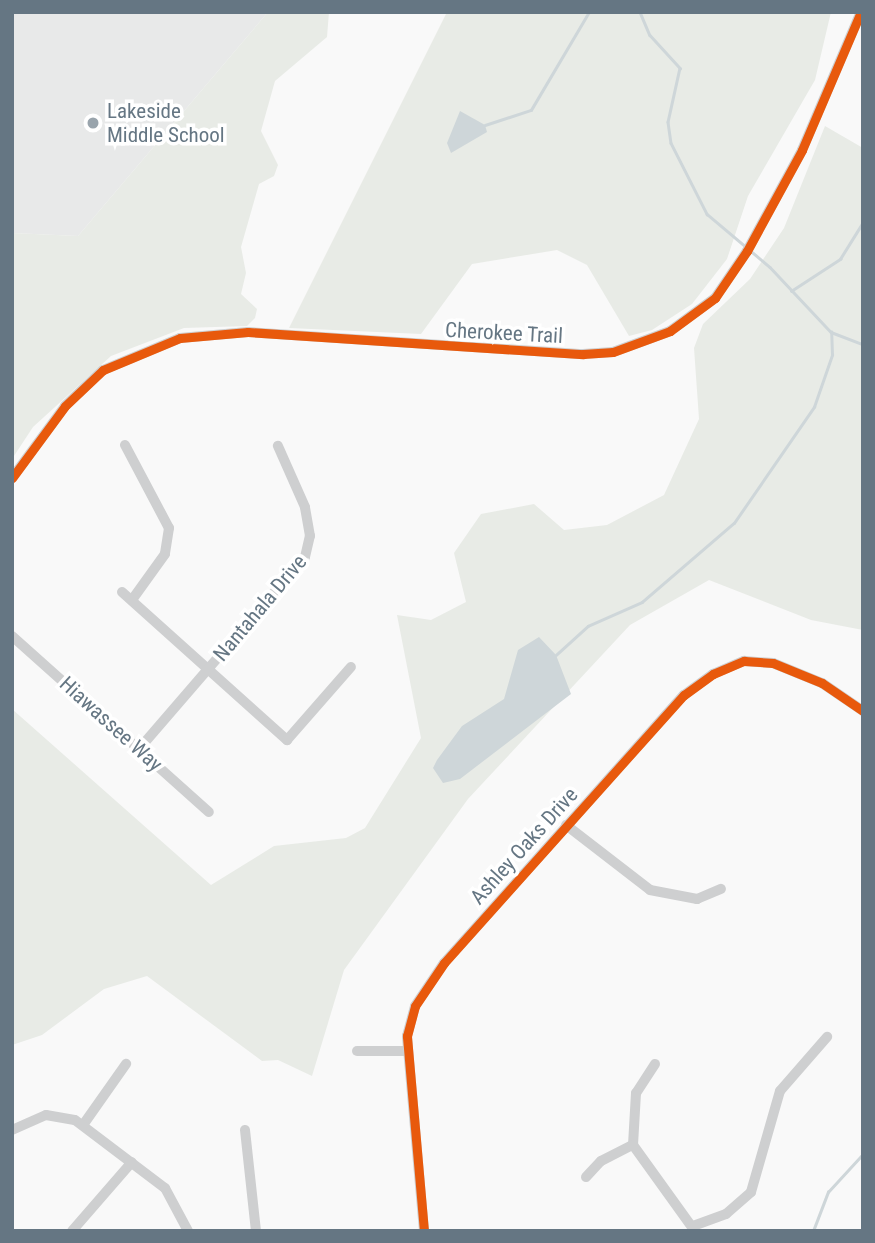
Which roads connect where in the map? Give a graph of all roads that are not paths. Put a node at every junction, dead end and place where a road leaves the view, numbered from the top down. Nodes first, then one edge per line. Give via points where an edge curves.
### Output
1 (861, 12) edge
2 (125, 445) dead end
3 (278, 446) dead end
4 (12, 478) edge
5 (122, 592) dead end
6 (132, 600) junction
7 (12, 636) edge
8 (351, 667) dead end
9 (209, 669) junction
10 (863, 711) edge
11 (139, 749) junction
12 (209, 812) dead end
13 (566, 825) junction
14 (721, 889) dead end
15 (827, 1037) dead end
16 (357, 1051) dead end
17 (406, 1051) junction
18 (126, 1064) dead end
19 (655, 1064) dead end
20 (83, 1125) junction
21 (12, 1130) edge
22 (245, 1130) dead end
23 (633, 1145) junction
24 (132, 1162) junction
25 (586, 1177) dead end
26 (694, 1228) edge
27 (72, 1231) edge
28 (188, 1231) edge
29 (256, 1231) edge
30 (424, 1231) edge

1 - 4 street, Cherokee Trail via 760,229 730,278 688,319 613,352 248,332 152,345 89,383
2 - 6 street via 169,528 165,554
3 - 9 street, Nantahala Drive via 305,507 309,547
5 - 6 street
6 - 9 street
7 - 11 street, Hiawassee Way
8 - 9 street via 287,740
9 - 11 street, Nantahala Drive
10 - 13 street, Ashley Oaks Drive via 787,667 754,660 726,667 684,695
11 - 12 street, Hiawassee Way
13 - 14 street via 650,890 697,900
13 - 17 street, Ashley Oaks Drive via 422,993
15 - 26 street via 780,1091 751,1192 726,1214
16 - 17 street
17 - 30 street, Ashley Oaks Drive
18 - 20 street
19 - 23 street via 636,1093
20 - 21 street via 46,1115
20 - 24 street
22 - 29 street
23 - 25 street via 601,1161
23 - 26 street
24 - 27 street
24 - 28 street via 170,1194

